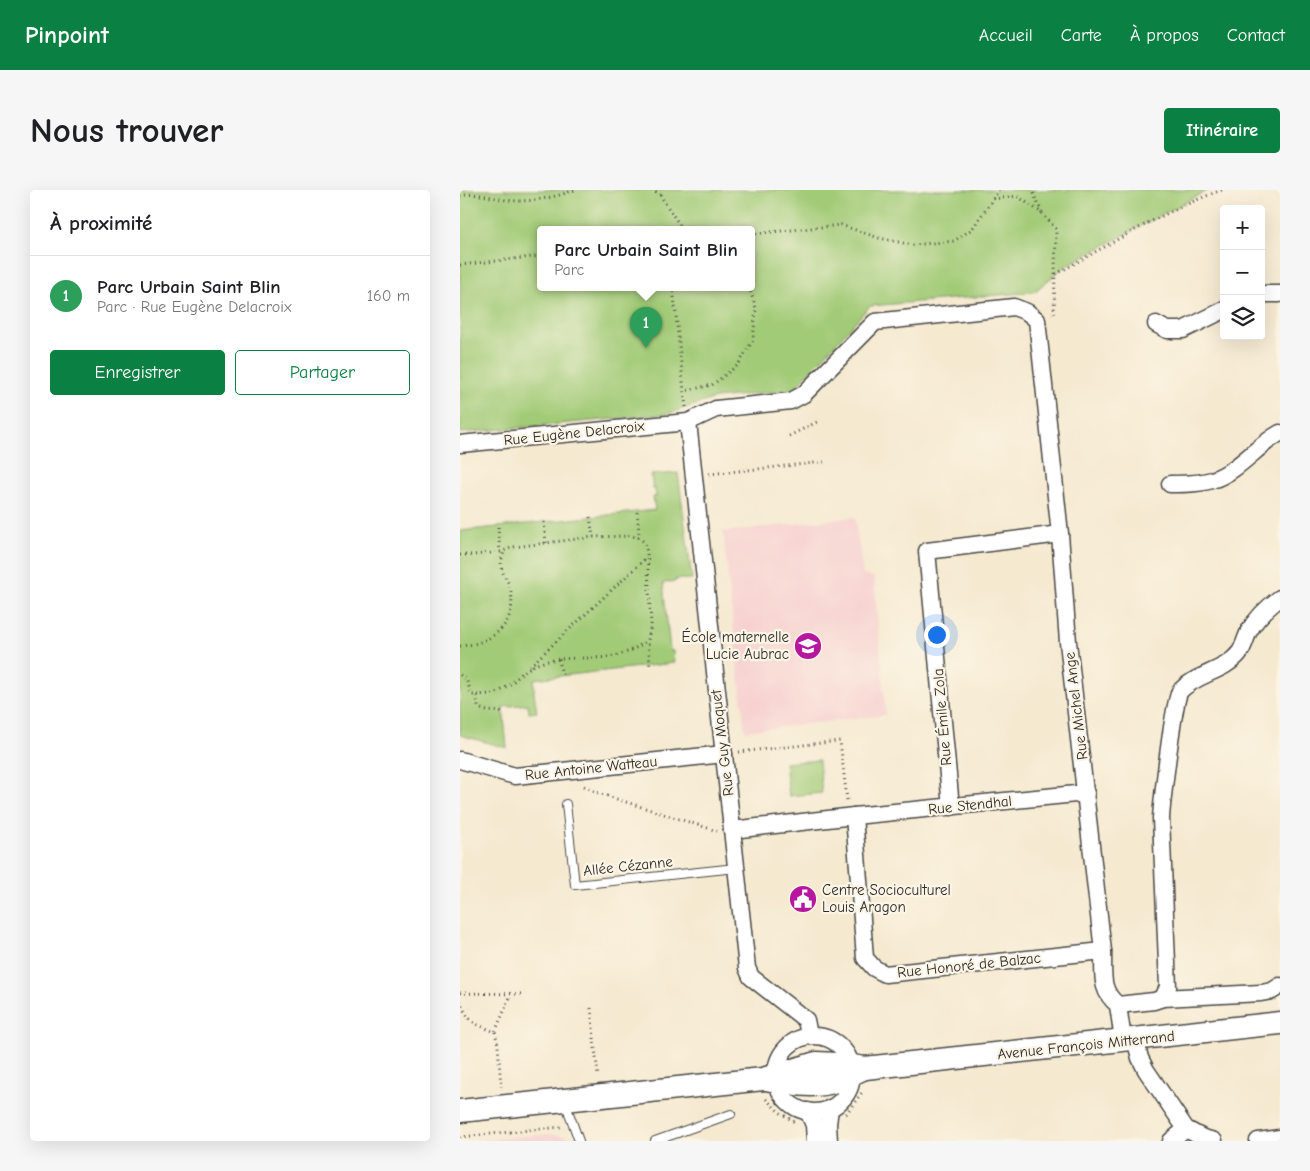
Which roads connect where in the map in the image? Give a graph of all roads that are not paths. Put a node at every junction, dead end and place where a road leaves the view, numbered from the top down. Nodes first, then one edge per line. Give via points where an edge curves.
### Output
1 (1265, 294) edge
2 (1280, 294) edge
3 (1220, 312) edge
4 (1156, 324) dead end
5 (1042, 367) joint
6 (688, 422) junction
7 (1280, 433) edge
8 (460, 444) edge
9 (1170, 484) dead end
10 (1060, 534) junction
11 (1280, 598) edge
12 (724, 754) junction
13 (460, 760) edge
14 (1086, 793) junction
15 (566, 804) dead end
16 (951, 807) junction
17 (854, 816) junction
18 (732, 830) junction
19 (736, 868) junction
20 (1103, 951) junction
21 (1280, 986) edge
22 (1163, 998) junction
23 (1118, 1005) junction
24 (1280, 1023) edge
25 (809, 1035) junction
26 (1129, 1040) junction
27 (856, 1069) junction
28 (771, 1078) junction
29 (564, 1100) junction
30 (830, 1108) junction
31 (460, 1111) edge
32 (808, 1111) junction
33 (731, 1114) dead end
34 (1186, 1129) junction
35 (1280, 1138) edge
36 (579, 1141) edge
37 (655, 1141) edge
38 (815, 1141) edge
39 (830, 1141) edge
40 (1171, 1141) edge
41 (1214, 1141) edge
42 (1258, 1141) edge

1 - 2 street
3 - 4 street via 1183,330 1167,330
5 - 6 street, Rue Eugène Delacroix via 1036,320 1028,312 1014,307 875,322 804,394 791,401 716,409
5 - 10 street, Rue Michel Ange
6 - 8 street, Rue Eugène Delacroix
6 - 12 street, Rue Guy Moquet
7 - 9 street via 1214,479
10 - 14 street, Rue Michel Ange via 1068,642
10 - 16 street, Rue Émile Zola via 927,551
11 - 22 street via 1262,612 1249,630 1241,651 1227,664 1193,679 1178,693 1160,818 1168,987
12 - 13 street, Rue Antoine Watteau via 515,776
12 - 18 street, Rue Guy Moquet
14 - 16 street, Rue Stendhal
14 - 20 street, Rue Michel Ange
15 - 19 lane, Allée Cézanne via 575,885
16 - 17 street, Rue Stendhal
17 - 18 street
17 - 20 street, Rue Honoré de Balzac via 865,958 885,974
18 - 19 street, Rue Guy Moquet
19 - 25 street, Rue Guy Moquet via 747,968 751,977 806,1020
20 - 23 street, Rue Michel Ange via 1105,989 1109,998
21 - 22 street via 1261,993
22 - 23 street
23 - 26 street, Rue Michel Ange
24 - 26 main road, Avenue François Mitterrand
25 - 27 street via 836,1043
25 - 28 street via 785,1050
26 - 27 main road, Avenue François Mitterrand
26 - 34 street, Rue Michel Ange
27 - 28 main road, Avenue François Mitterrand via 816,1063
27 - 30 street via 847,1094
28 - 29 main road, Avenue François Mitterrand
28 - 32 street via 791,1103
29 - 31 main road, Avenue François Mitterrand
29 - 36 lane
30 - 32 street
30 - 39 street
32 - 38 street via 814,1125
33 - 37 lane
34 - 40 street
34 - 41 street
35 - 42 street

